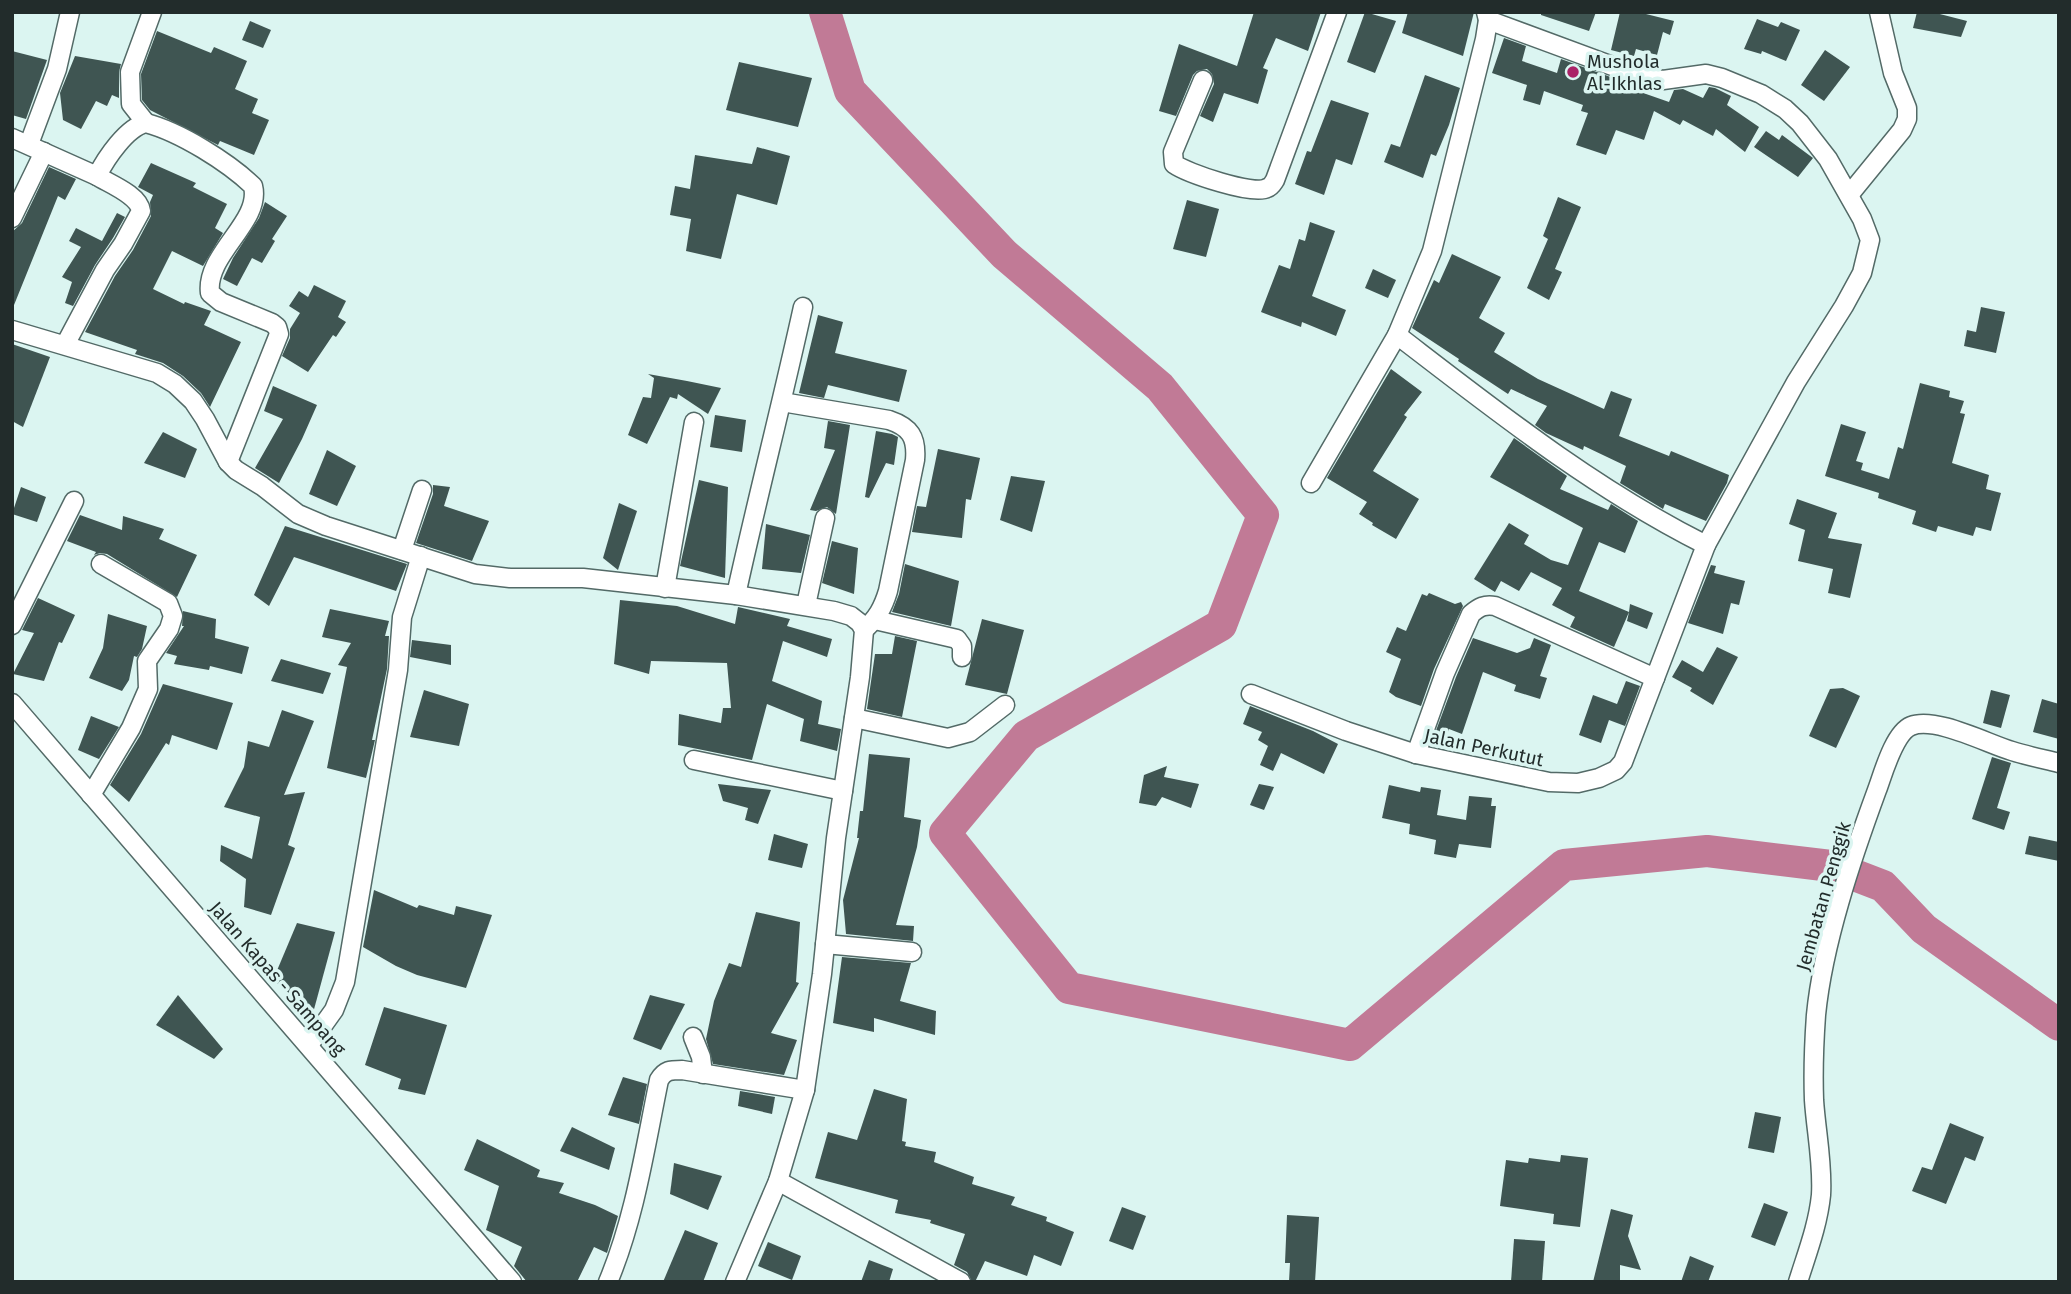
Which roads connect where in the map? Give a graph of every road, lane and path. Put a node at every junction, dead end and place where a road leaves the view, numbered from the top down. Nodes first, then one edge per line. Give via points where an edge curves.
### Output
1 (70, 12) edge
2 (152, 12) edge
3 (1337, 12) edge
4 (1879, 12) edge
5 (1487, 16) edge
6 (1203, 80) dead end
7 (146, 123) junction
8 (29, 144) edge
9 (97, 176) junction
10 (1849, 195) junction
11 (12, 218) edge
12 (803, 307) dead end
13 (12, 330) edge
14 (1397, 335) junction
15 (65, 345) junction
16 (782, 402) junction
17 (694, 422) dead end
18 (228, 462) junction
19 (1311, 483) dead end
20 (422, 490) dead end
21 (74, 501) dead end
22 (825, 518) dead end
23 (1706, 545) junction
24 (402, 550) junction
25 (421, 556) junction
26 (101, 564) dead end
27 (665, 588) junction
28 (736, 595) junction
29 (806, 605) junction
30 (12, 625) edge
31 (869, 625) junction
32 (962, 657) dead end
33 (1655, 678) junction
34 (1251, 694) dead end
35 (12, 703) edge
36 (1005, 705) dead end
37 (854, 718) junction
38 (1416, 754) junction
39 (694, 761) dead end
40 (2059, 763) edge
41 (844, 791) junction
42 (91, 795) junction
43 (825, 944) junction
44 (912, 951) dead end
45 (693, 1037) dead end
46 (309, 1045) junction
47 (703, 1074) junction
48 (805, 1090) junction
49 (778, 1181) junction
50 (512, 1282) edge
51 (608, 1282) edge
52 (735, 1282) edge
53 (961, 1282) edge
54 (1798, 1282) edge

1 - 8 street via 57,69
2 - 7 street via 130,72 131,104
3 - 6 street via 1275,180 1267,189 1255,190 1184,171 1174,164 1173,152
4 - 10 street via 1907,119
5 - 10 street, Jalan Perkutut via 1645,78 1706,74 1761,94 1800,124
5 - 14 street via 1432,251
7 - 9 street via 131,129
7 - 18 street via 206,152 253,186 254,202 215,268 210,293 272,323 279,334
8 - 9 street
8 - 11 street
9 - 15 street via 135,199 141,211
10 - 23 street, Jalan Perkutut via 1870,240 1862,273
12 - 16 street
13 - 15 street
14 - 19 street
14 - 23 street via 1581,472 1656,520
15 - 18 street via 157,373 175,384 193,401
16 - 28 street
16 - 31 street via 901,423 915,438 915,460 886,599
17 - 27 street
18 - 24 street via 308,520
20 - 24 street
21 - 30 street
22 - 29 street
23 - 33 street, Jalan Perkutut
24 - 25 street
25 - 27 street via 491,577 583,579
25 - 46 street via 400,630 398,670 345,982 334,1010
26 - 42 street via 168,603 173,616 148,661 148,689 131,728
27 - 28 street
28 - 29 street
29 - 31 street
31 - 32 street via 957,639
31 - 37 street
33 - 38 street, Jalan Perkutut via 1623,762 1600,778 1549,782
33 - 38 street via 1495,606 1478,607 1445,673
34 - 38 street, Jalan Perkutut
35 - 42 street, Jalan Kapas - Sampang
36 - 37 street via 970,732 948,738
37 - 41 street
39 - 41 street
40 - 54 street, Jembatan Penggik via 1945,727 1910,726 1900,737 1859,844 1826,951 1816,1014 1814,1099 1821,1194
41 - 43 street
42 - 46 street, Jalan Kapas - Sampang
43 - 44 street
43 - 48 street
45 - 47 street
46 - 50 street, Jalan Kapas - Sampang
47 - 48 street
47 - 51 street via 670,1070 659,1080 629,1221
48 - 49 street
49 - 52 street
49 - 53 street

